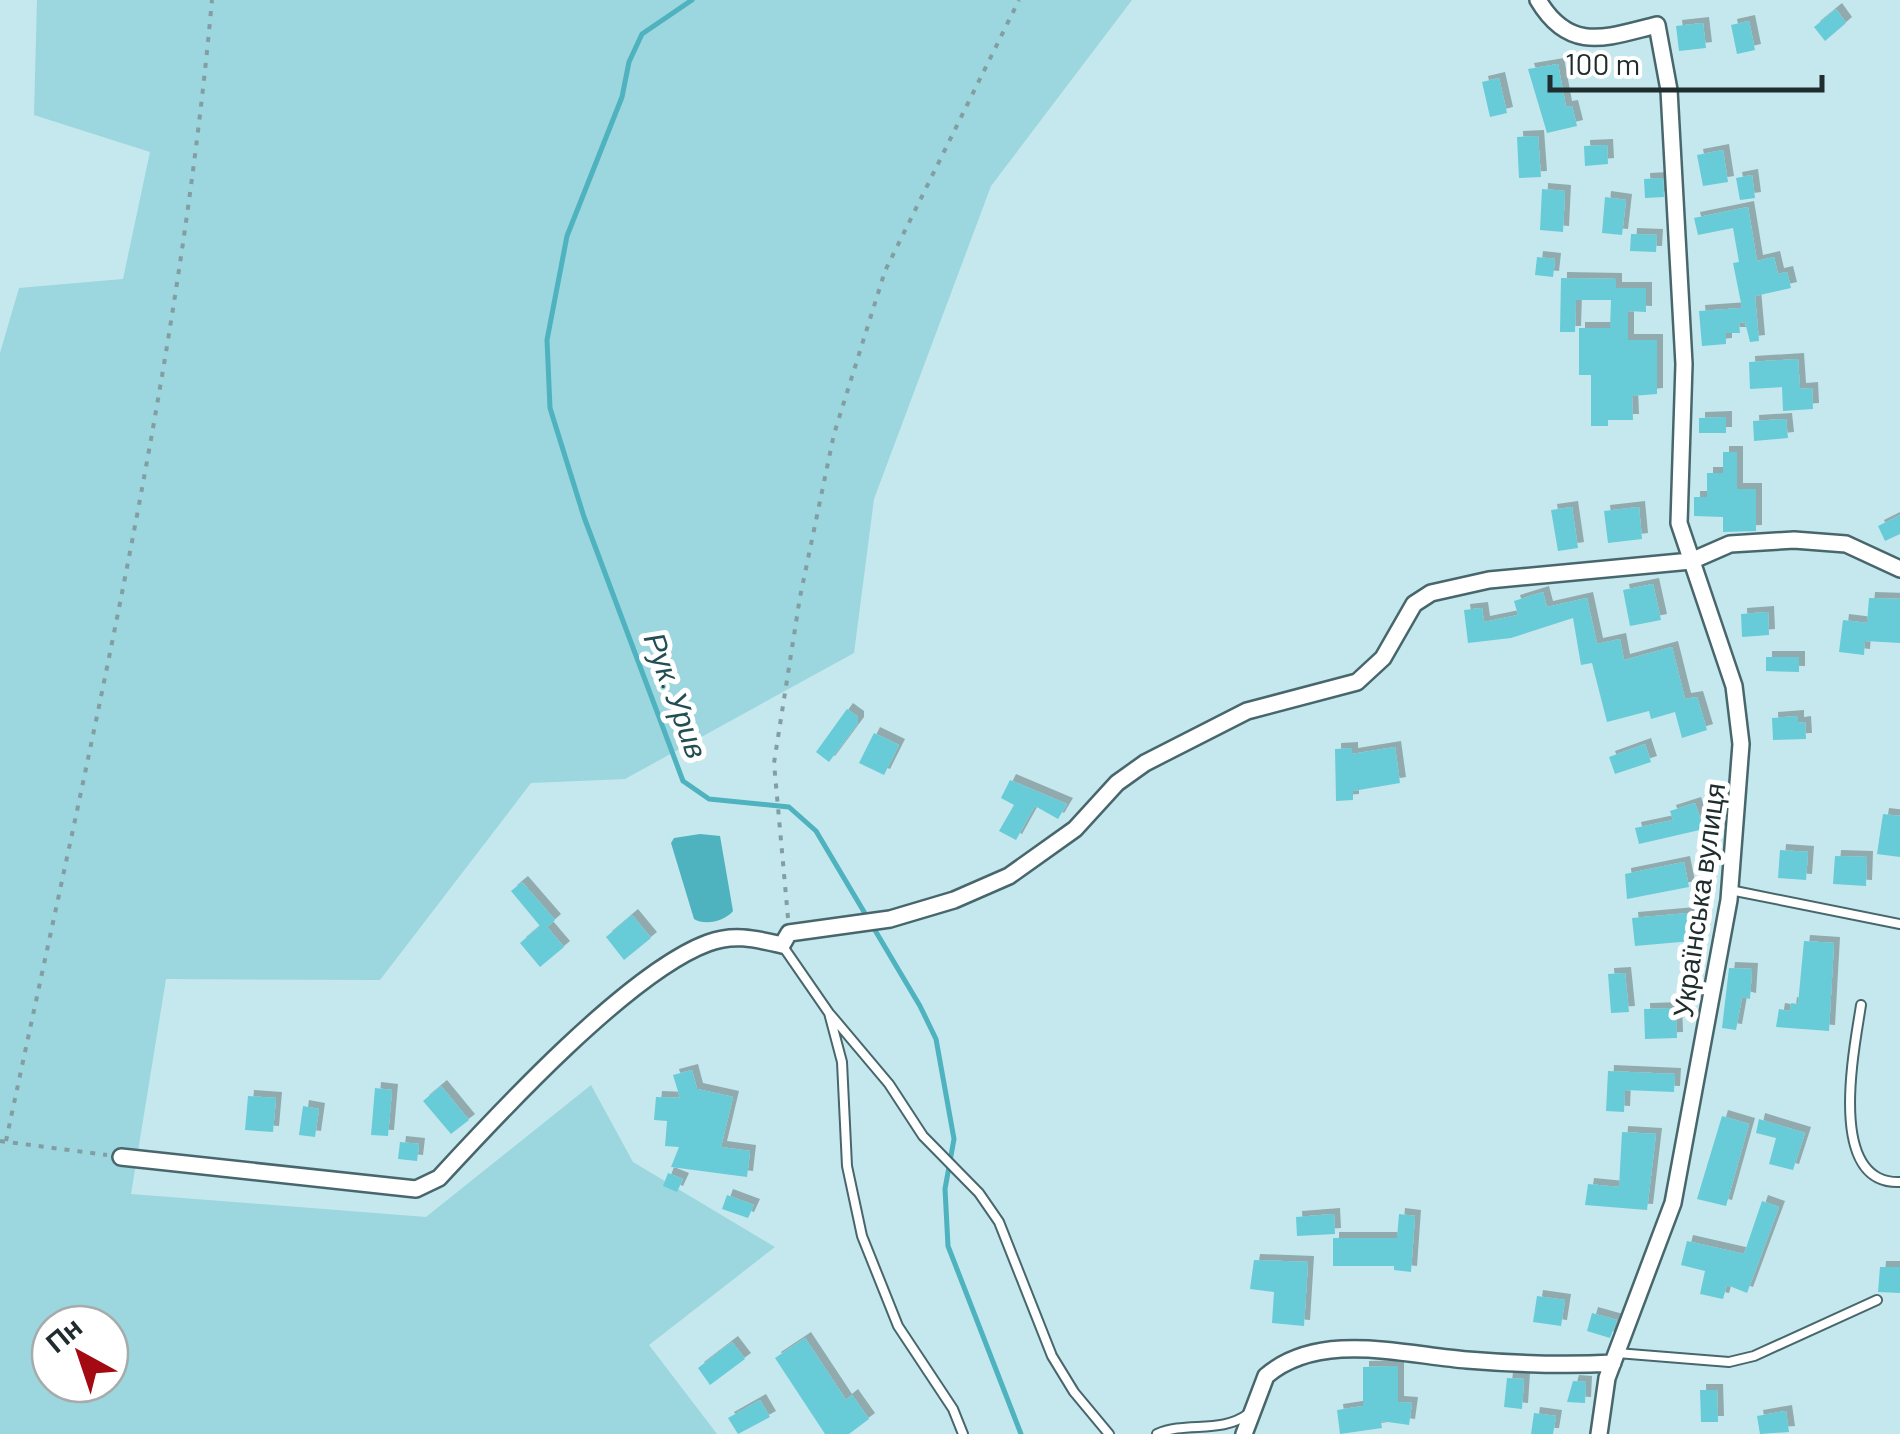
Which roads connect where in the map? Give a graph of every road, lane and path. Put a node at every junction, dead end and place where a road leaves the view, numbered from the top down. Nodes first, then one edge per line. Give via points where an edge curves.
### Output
1 (212, 0) edge
2 (1018, 0) edge
3 (1538, 0) edge
4 (1691, 562) junction
5 (1900, 569) edge
6 (1730, 890) junction
7 (1900, 924) edge
8 (786, 939) junction
9 (1861, 1004) dead end
10 (828, 1013) junction
11 (3, 1141) edge
12 (121, 1157) joint
13 (1900, 1182) edge
14 (1877, 1300) dead end
15 (1615, 1358) junction
16 (1252, 1410) junction
17 (1108, 1432) edge
18 (963, 1434) edge
19 (1118, 1434) edge
20 (1157, 1434) edge
21 (1244, 1434) edge
22 (1600, 1434) edge

1 - 11 path via 196,168 122,594
2 - 8 path via 885,271 834,434 774,763
3 - 4 street, Українська вулиця via 1566,33 1595,40 1657,25 1669,90 1684,364 1678,523
4 - 5 street via 1730,544 1794,540 1846,544
4 - 6 street, Українська вулиця via 1734,686 1741,744
4 - 8 street via 1489,580 1431,593 1414,604 1383,658 1357,682 1248,711 1145,763 1116,783 1074,829 1010,876 890,919
6 - 7 lane
6 - 15 street, Українська вулиця via 1673,1204
8 - 10 lane
8 - 12 street via 710,942 669,962 590,1028 439,1178 416,1189
9 - 13 lane via 1851,1130 1865,1165
10 - 17 lane via 999,1222 1052,1356
10 - 18 lane via 842,1062 848,1166 862,1236 898,1326
11 - 12 path
14 - 15 lane via 1729,1362
15 - 16 street via 1541,1365 1338,1350 1275,1368
15 - 22 street, Українська вулиця
16 - 20 lane via 1219,1427
16 - 21 street
17 - 19 lane

